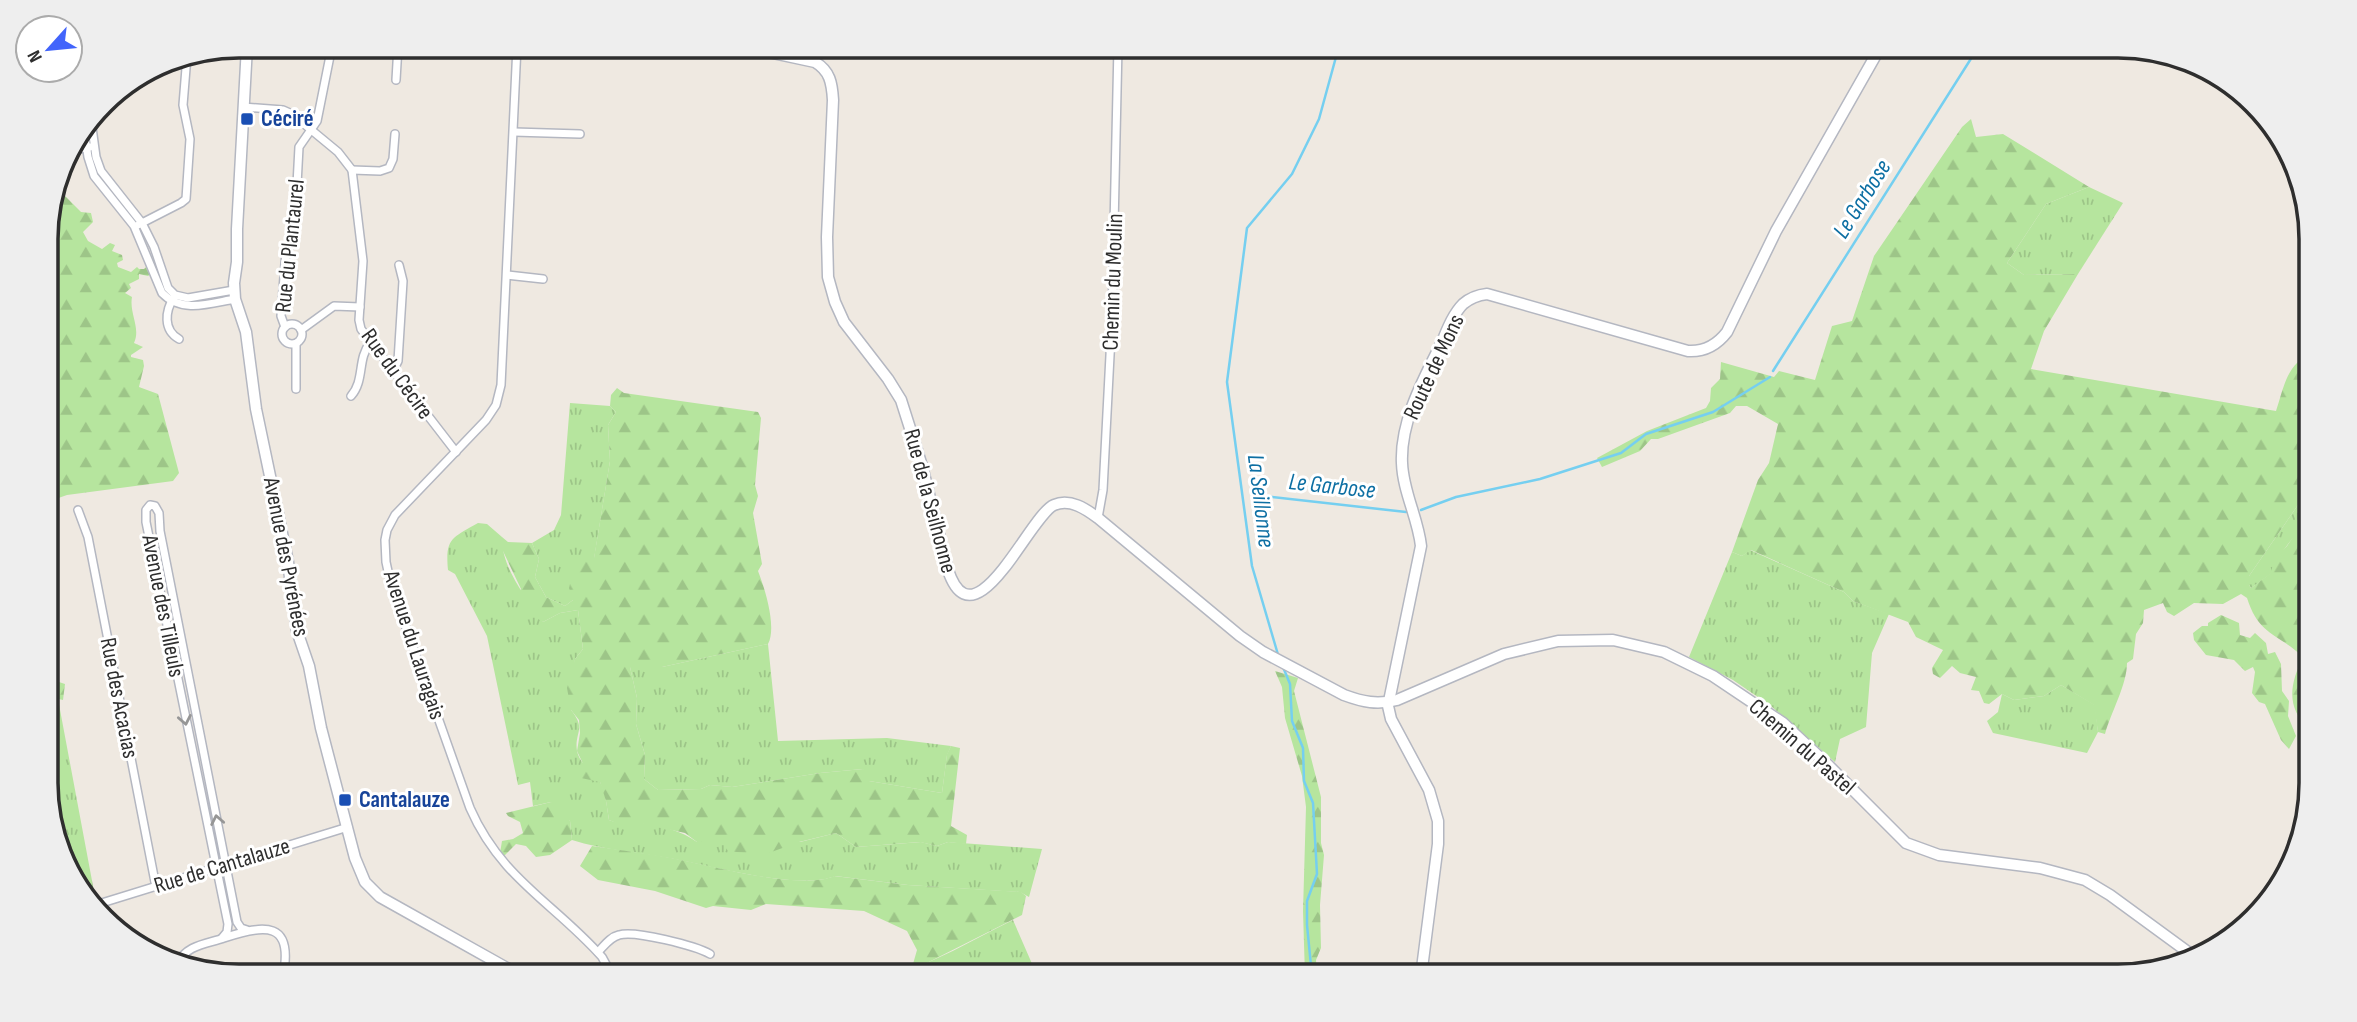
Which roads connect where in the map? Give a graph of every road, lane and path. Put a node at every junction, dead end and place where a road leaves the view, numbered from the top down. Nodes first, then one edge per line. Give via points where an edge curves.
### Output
1 (246, 58) edge
2 (329, 58) edge
3 (397, 58) edge
4 (517, 58) edge
5 (796, 58) edge
6 (1118, 58) edge
7 (1874, 58) edge
8 (186, 66) edge
9 (396, 80) dead end
10 (243, 107) junction
11 (312, 130) junction
12 (514, 132) junction
13 (395, 134) dead end
14 (580, 134) dead end
15 (90, 136) edge
16 (88, 140) edge
17 (90, 147) junction
18 (82, 148) edge
19 (352, 170) junction
20 (138, 225) junction
21 (399, 265) dead end
22 (507, 275) junction
23 (542, 279) dead end
24 (235, 294) junction
25 (173, 298) junction
26 (360, 307) junction
27 (285, 327) junction
28 (301, 330) junction
29 (179, 339) dead end
30 (370, 343) junction
31 (296, 344) junction
32 (393, 371) junction
33 (296, 389) dead end
34 (352, 396) dead end
35 (456, 452) junction
36 (78, 510) dead end
37 (1098, 518) junction
38 (1390, 702) junction
39 (348, 827) junction
40 (226, 864) junction
41 (215, 867) junction
42 (156, 887) junction
43 (232, 898) junction
44 (223, 900) junction
45 (103, 902) edge
46 (247, 930) junction
47 (222, 938) junction
48 (2186, 951) edge
49 (598, 952) junction
50 (710, 954) dead end
51 (182, 955) edge
52 (284, 964) edge
53 (499, 964) edge
54 (606, 964) edge
55 (1423, 964) edge

1 - 10 street, Avenue des Pyrénées
2 - 11 street, Rue du Plantaurel
3 - 9 street
4 - 12 street, Avenue du Lauragais
5 - 37 street, Rue de la Seilhonne via 822,66 831,80 828,277 835,302 844,322 901,400 955,586 972,594 985,589 1052,505 1076,505
6 - 37 street, Chemin du Moulin via 1111,330
7 - 38 street, Route de Mons via 1776,231 1727,332 1716,344 1688,351 1487,294 1471,298 1458,311 1420,388 1403,444 1404,478 1421,546
8 - 20 street via 183,105 190,139 186,199
10 - 11 street via 286,111
10 - 24 street, Avenue des Pyrénées
11 - 19 street
11 - 27 street, Rue du Plantaurel via 299,147 294,241 286,248 281,316
12 - 14 street
12 - 22 street, Avenue du Lauragais
13 - 19 street via 389,168
15 - 17 street
16 - 17 street
17 - 18 street
17 - 20 street via 97,182
19 - 26 street, Rue du Cécire via 363,261
20 - 25 street via 159,289
21 - 32 street via 403,281 398,362
22 - 23 street
22 - 35 street, Avenue du Lauragais via 498,398 486,420
24 - 25 street via 188,306
24 - 39 street, Avenue des Pyrénées via 246,332 296,623
25 - 29 street via 166,315 169,331
26 - 28 street, Rue du Plantaurel via 334,306
26 - 30 street, Rue du Cécire via 361,329
27 - 28 street, Rue du Plantaurel via 294,324
27 - 31 street, Rue du Plantaurel via 283,338
28 - 31 street, Rue du Plantaurel via 302,338
30 - 32 street, Rue du Cécire
30 - 34 street
31 - 33 street, Rue du Plantaurel
32 - 35 street, Rue du Cécire
35 - 49 street, Avenue du Lauragais via 387,530 391,585 470,808 488,843 520,881
36 - 42 street, Rue des Acacias via 88,537
37 - 38 street, Rue de la Seilhonne via 1263,652 1358,701
38 - 48 street, Chemin du Pastel via 1504,654 1558,640 1613,640 1664,652 1735,689 1783,723 1906,843 1938,855 2040,868 2085,880
38 - 55 street, Route de Mons via 1388,712 1429,790 1438,821
39 - 40 street, Rue de Cantalauze
39 - 53 street, Avenue des Pyrénées via 359,871 375,894
40 - 41 street, Rue de Cantalauze
40 -> 41 street, Avenue des Tilleuls via 159,513 150,505 146,522
40 - 43 street, Avenue des Tilleuls
41 - 42 street, Rue de Cantalauze
41 - 44 street, Avenue des Tilleuls
42 - 45 street, Rue de Cantalauze
43 - 44 street
43 - 46 street, Avenue des Tilleuls via 237,922
44 - 47 street, Avenue des Tilleuls via 228,929
46 - 47 street
46 - 52 street via 262,928 281,939
47 - 51 street
49 - 50 street via 624,934 691,945
49 - 54 street, Avenue du Lauragais

